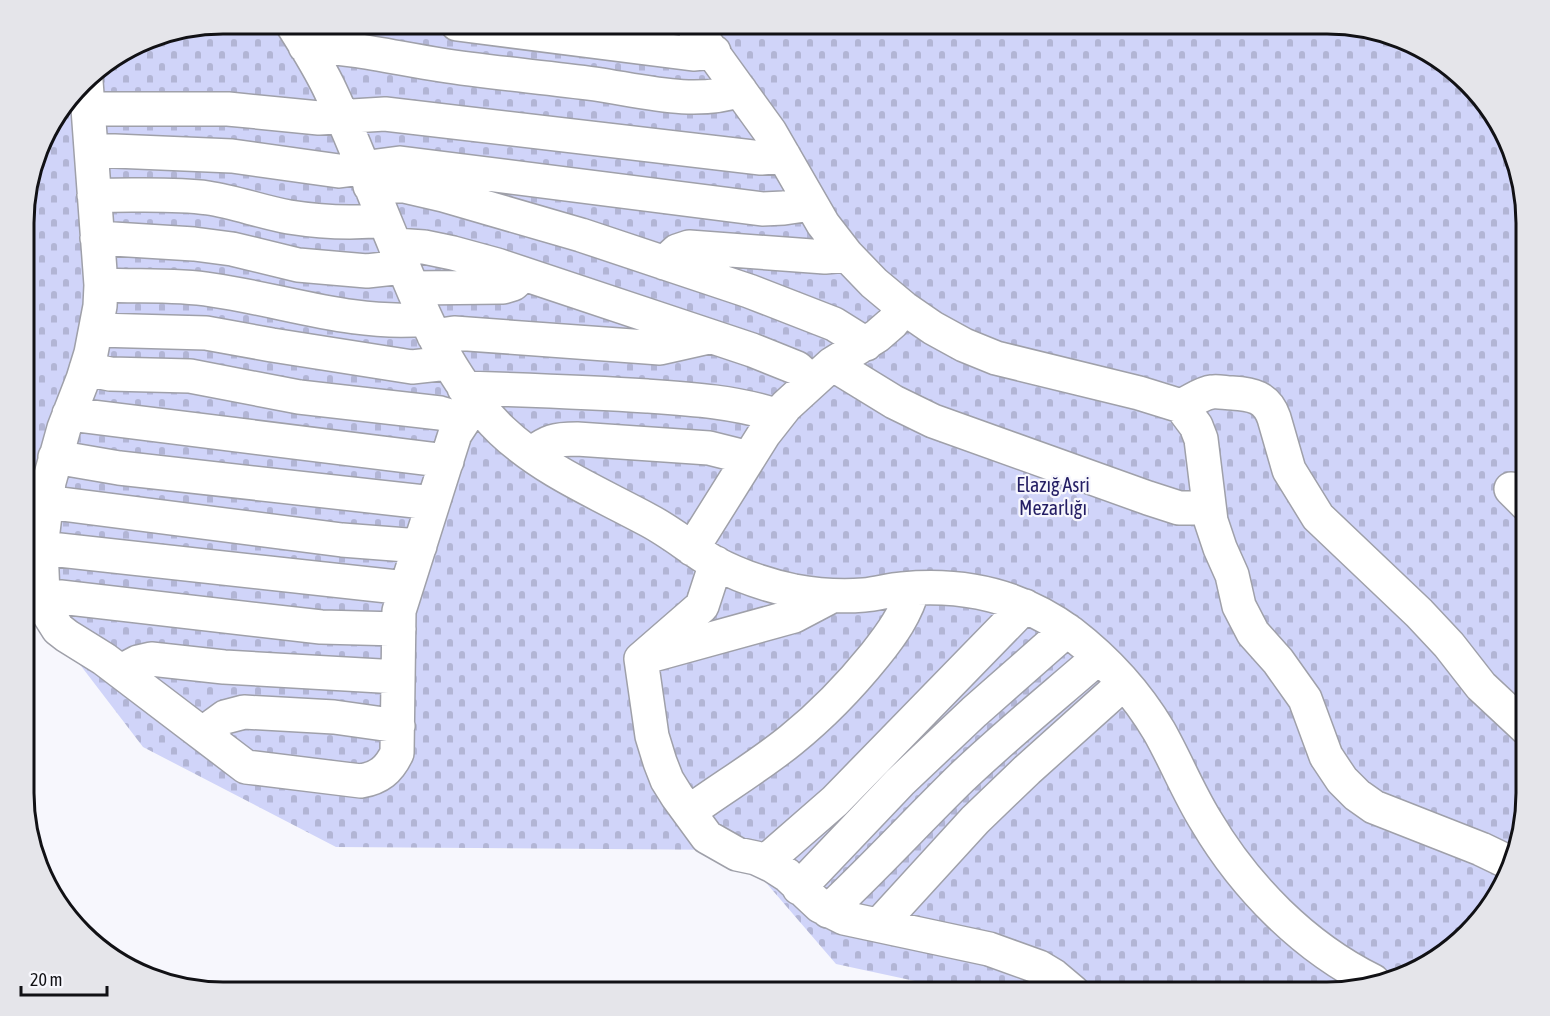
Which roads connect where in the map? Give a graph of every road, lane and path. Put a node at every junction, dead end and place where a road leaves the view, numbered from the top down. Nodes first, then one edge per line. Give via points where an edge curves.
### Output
1 (299, 35) edge
2 (541, 35) edge
3 (700, 35) edge
4 (714, 52) junction
5 (740, 90) junction
6 (87, 95) edge
7 (341, 115) junction
8 (91, 150) junction
9 (784, 156) junction
10 (366, 177) junction
11 (94, 195) junction
12 (811, 204) junction
13 (97, 238) junction
14 (399, 255) junction
15 (847, 255) junction
16 (664, 263) junction
17 (524, 274) junction
18 (101, 285) junction
19 (904, 308) junction
20 (97, 330) junction
21 (710, 337) junction
22 (866, 344) junction
23 (86, 369) junction
24 (452, 372) junction
25 (821, 373) junction
26 (1181, 406) junction
27 (69, 414) junction
28 (778, 416) junction
29 (530, 454) junction
30 (55, 457) junction
31 (749, 458) junction
32 (447, 461) junction
33 (46, 502) junction
34 (433, 503) junction
35 (1209, 508) junction
36 (420, 546) junction
37 (41, 548) junction
38 (704, 556) junction
39 (406, 588) junction
40 (913, 588) junction
41 (43, 595) junction
42 (832, 596) junction
43 (1024, 606) junction
44 (399, 629) junction
45 (1067, 630) junction
46 (1100, 657) junction
47 (641, 658) junction
48 (121, 671) junction
49 (398, 677) junction
50 (1124, 683) junction
51 (1515, 718) edge
52 (398, 726) junction
53 (205, 735) junction
54 (689, 812) junction
55 (1503, 859) edge
56 (765, 862) junction
57 (799, 888) junction
58 (828, 911) junction
59 (879, 925) junction
60 (1365, 977) edge
61 (1060, 981) edge

1 - 5 lane via 442,65 663,94 724,96
1 - 7 lane
2 - 4 lane via 693,54
3 - 4 lane
4 - 5 lane
5 - 9 lane
6 - 7 lane via 319,118
6 - 8 lane
7 - 9 lane via 385,114 761,158
7 - 10 lane
8 - 10 lane via 232,156
8 - 11 lane
9 - 12 lane
10 - 12 lane via 400,163 762,209
10 - 14 lane
10 - 16 lane via 443,195
11 - 13 lane
11 - 14 lane via 189,197 230,202 288,217 359,223
12 - 15 lane
13 - 14 lane via 194,244 298,265 367,271
13 - 18 lane
14 - 17 lane via 424,247
14 - 17 lane via 503,287
14 - 24 lane
15 - 16 lane via 694,247 677,251
15 - 19 lane
16 - 22 lane via 834,324
17 - 21 lane
18 - 20 lane
18 - 24 lane via 210,290 330,313 412,321
19 - 22 lane
19 - 26 lane via 963,345 996,358
20 - 23 lane
20 - 24 lane via 206,333
21 - 24 lane via 660,348 454,333
21 - 25 lane via 797,369
22 - 25 lane
23 - 24 lane via 110,374 190,376 272,393 440,413
23 - 27 lane
24 - 28 lane via 583,392 752,407
24 - 29 lane via 505,434
24 - 32 lane via 455,434
25 - 28 lane
25 - 35 lane via 933,422 1148,498 1179,508
26 - 35 lane via 1201,440
26 - 51 lane via 1211,392 1257,396 1265,402 1274,418 1289,471 1318,517 1419,613 1481,686
27 - 30 lane
27 - 32 lane
28 - 31 lane
29 - 31 lane via 546,442 577,439 710,448
29 - 38 lane via 670,532
30 - 33 lane
30 - 34 lane via 119,468
31 - 38 lane
32 - 34 lane
33 - 36 lane via 342,540
33 - 37 lane
34 - 36 lane
35 - 55 lane via 1246,621 1299,689 1326,756 1342,780 1374,807
36 - 39 lane
37 - 39 lane
37 - 41 lane
38 - 42 lane via 767,585
38 - 47 lane via 702,606
39 - 44 lane via 399,611
40 - 42 lane
40 - 43 lane via 976,591 1000,595
40 - 54 lane via 909,604 885,642 849,686 790,741
41 - 44 lane via 321,627
41 - 48 lane via 46,610 58,628
42 - 47 lane via 794,616
43 - 45 lane
43 - 56 lane via 835,801
44 - 49 lane
45 - 46 lane
45 - 57 lane via 900,782
46 - 50 lane
46 - 58 lane via 962,777
47 - 54 lane via 652,736 660,762
48 - 49 lane via 151,659
48 - 53 lane
49 - 52 lane
50 - 59 lane via 975,820
50 - 60 lane via 1159,731 1207,824 1228,855 1281,915 1312,943
52 - 53 lane via 334,717 244,712 225,717
52 - 53 lane via 397,753 392,763 373,779 361,781 246,767
54 - 56 lane via 707,837 737,854
56 - 57 lane via 787,875
57 - 58 lane
58 - 59 lane
59 - 61 lane via 1021,960

